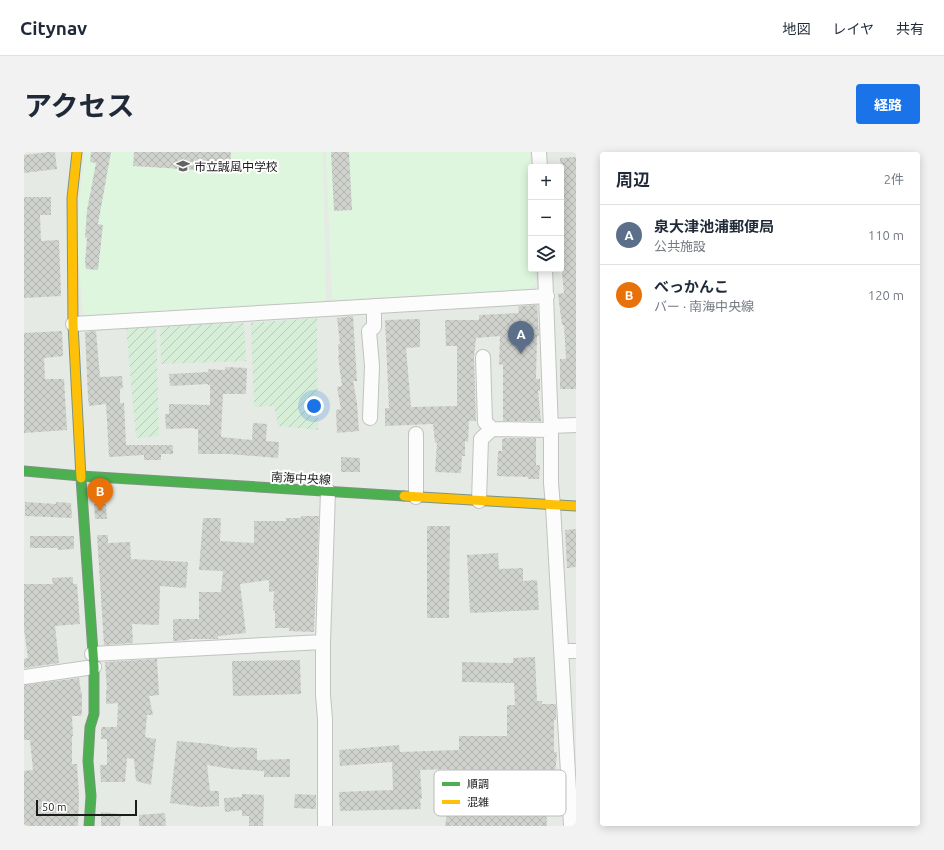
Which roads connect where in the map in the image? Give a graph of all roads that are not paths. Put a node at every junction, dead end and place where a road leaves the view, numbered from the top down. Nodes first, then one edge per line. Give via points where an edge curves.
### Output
1 (77, 152) edge
2 (539, 152) edge
3 (540, 164) edge
4 (545, 272) edge
5 (547, 296) junction
6 (374, 306) junction
7 (73, 324) junction
8 (483, 357) dead end
9 (370, 418) dead end
10 (576, 425) edge
11 (551, 428) junction
12 (492, 430) junction
13 (416, 434) dead end
14 (24, 471) edge
15 (81, 476) junction
16 (328, 491) junction
17 (416, 497) junction
18 (479, 501) junction
19 (554, 506) junction
20 (576, 506) edge
21 (323, 642) junction
22 (561, 651) junction
23 (576, 651) edge
24 (93, 661) junction
25 (24, 677) edge
26 (573, 806) edge
27 (89, 826) edge
28 (324, 826) edge
29 (571, 826) edge

1 - 7 street via 72,198
2 - 3 street
4 - 5 street
5 - 6 street
5 - 11 street
6 - 7 street
6 - 9 street via 374,327 369,331 372,366
7 - 15 street
8 - 12 street via 485,422
10 - 11 street
11 - 12 street
11 - 19 street via 551,483
12 - 18 street via 481,439
13 - 17 street
14 - 15 street, 南海中央線
15 - 16 street, 南海中央線
15 - 24 street
16 - 17 street, 南海中央線
16 - 21 street
17 - 18 street, 南海中央線
18 - 19 street, 南海中央線
19 - 20 street, 南海中央線
19 - 22 street
21 - 24 street
21 - 28 street
22 - 23 street
22 - 26 street
24 - 25 street
24 - 27 street via 94,714 90,728 88,761 91,796
26 - 29 street

